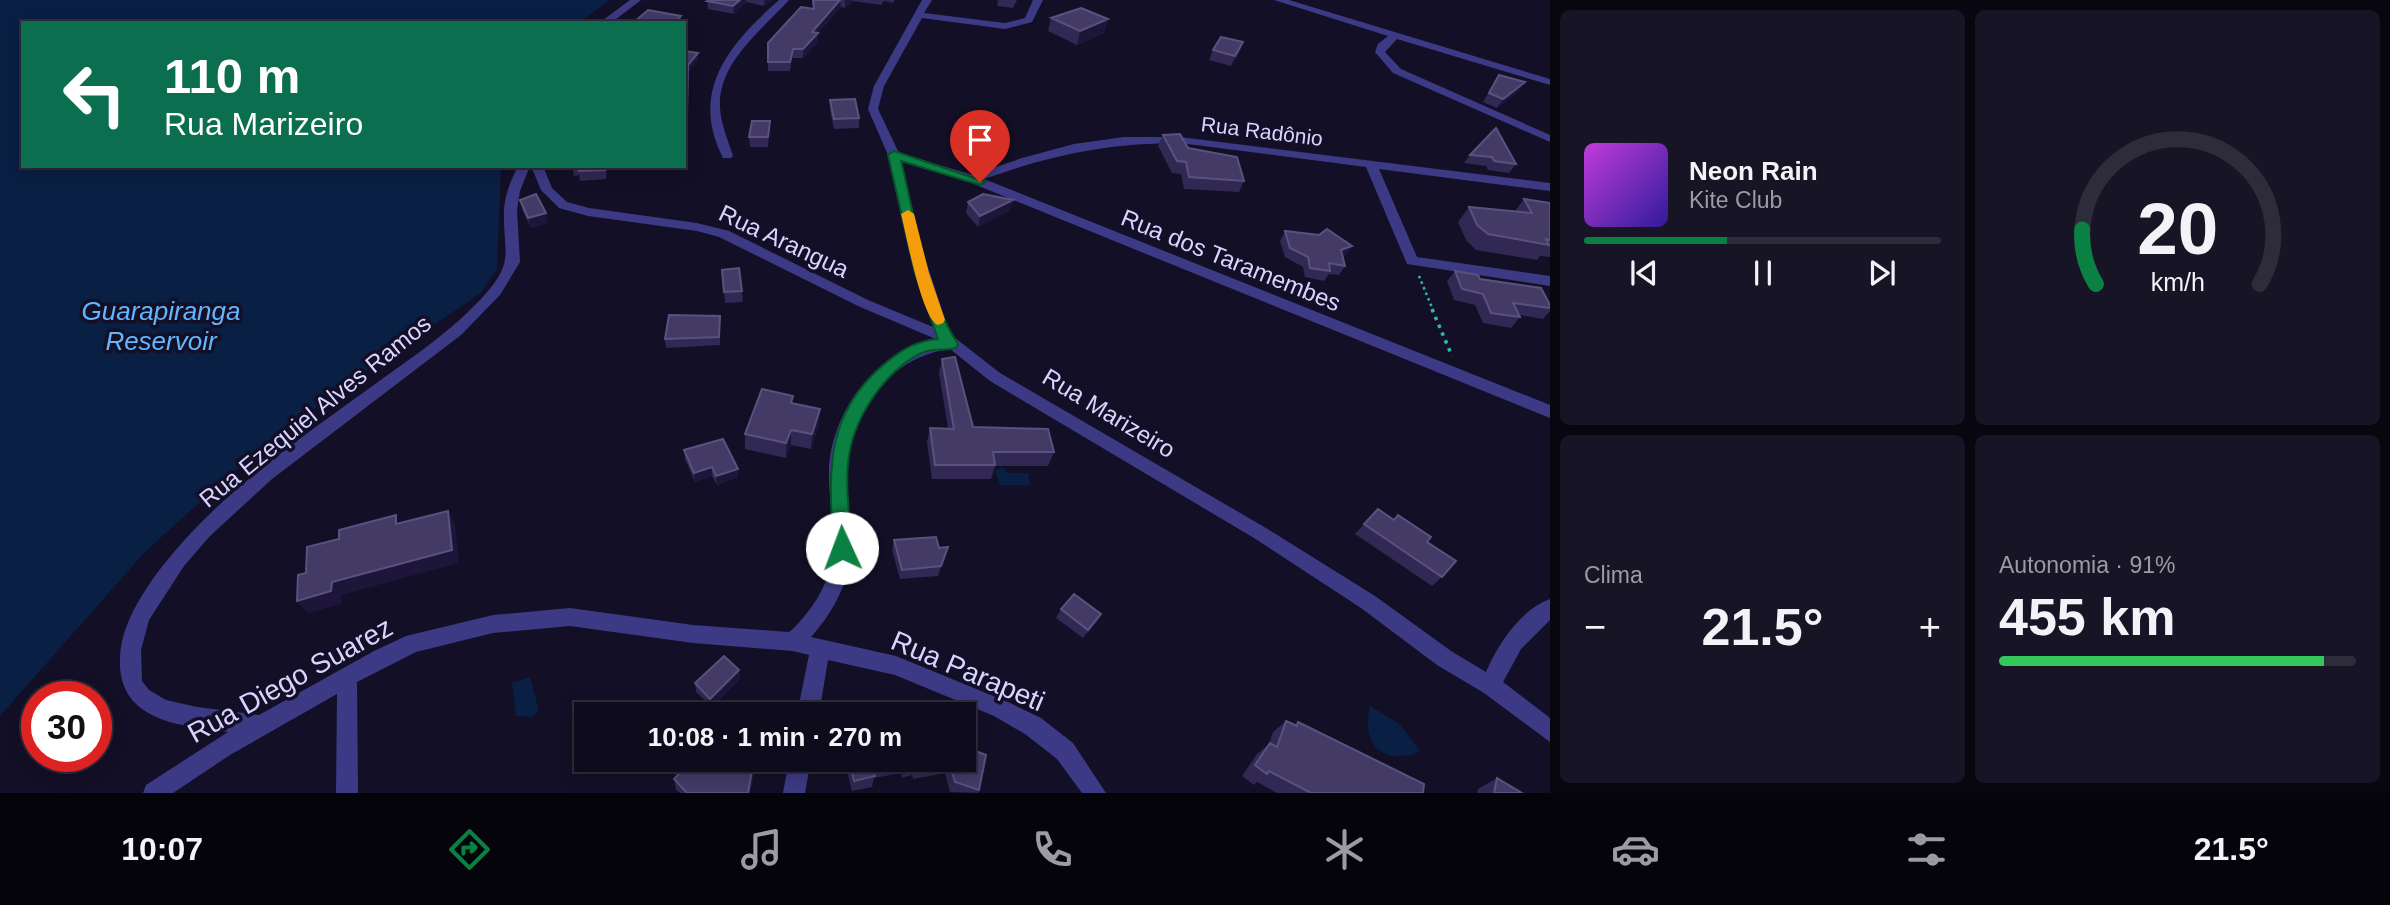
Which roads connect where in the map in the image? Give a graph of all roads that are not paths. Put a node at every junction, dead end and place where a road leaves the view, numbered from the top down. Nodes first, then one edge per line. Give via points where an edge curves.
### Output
1 (636, 0) edge
2 (784, 0) edge
3 (927, 0) edge
4 (1038, 0) edge
5 (1279, 0) edge
6 (919, 15) junction
7 (607, 21) edge
8 (1395, 35) junction
9 (1550, 82) edge
10 (1550, 139) edge
11 (894, 155) junction
12 (727, 156) dead end
13 (1371, 164) junction
14 (523, 168) edge
15 (538, 168) edge
16 (973, 179) junction
17 (1550, 187) edge
18 (1550, 281) edge
19 (947, 341) junction
20 (1550, 412) edge
21 (1550, 608) edge
22 (793, 642) junction
23 (820, 648) junction
24 (347, 677) junction
25 (1491, 686) junction
26 (810, 702) edge
27 (259, 725) junction
28 (1550, 731) edge
29 (798, 772) edge
30 (154, 793) edge
31 (347, 793) edge
32 (794, 793) edge
33 (1095, 793) edge

1 - 7 street
2 - 12 street via 766,15 719,83 714,103
3 - 6 street
4 - 6 street via 1030,20 1014,26
5 - 8 street
6 - 11 street via 879,86 873,109
8 - 9 street
8 - 10 street via 1380,52 1397,71
11 - 16 street, Rua dos Taramembes
11 - 19 street via 916,252
13 - 16 street, Rua Radônio via 1130,138 1061,149
13 - 17 street, Rua Radônio
13 - 18 street via 1412,261
14 - 27 street, Rua Ezequiel Alves Ramos via 511,200 516,257 506,278 424,357 304,445 198,537 167,571 143,611 130,659 130,678 141,696 159,708
15 - 19 street, Rua Arangua via 547,190 562,205 723,234
16 - 20 street, Rua dos Taramembes
19 - 22 street via 905,355 855,409 845,429 838,467 843,527 840,567 818,612
19 - 25 street, Rua Marizeiro via 995,377 1321,572
21 - 25 street via 1504,653
22 - 23 street, Rua Parapeti
22 - 24 street, Rua Diego Suarez via 560,617 438,635
23 - 26 street
23 - 33 street, Rua Parapeti via 896,666 1018,718 1065,751
24 - 27 street, Rua Diego Suarez
24 - 31 street
25 - 28 street, Rua Marizeiro
27 - 30 street, Rua Diego Suarez
29 - 32 street

